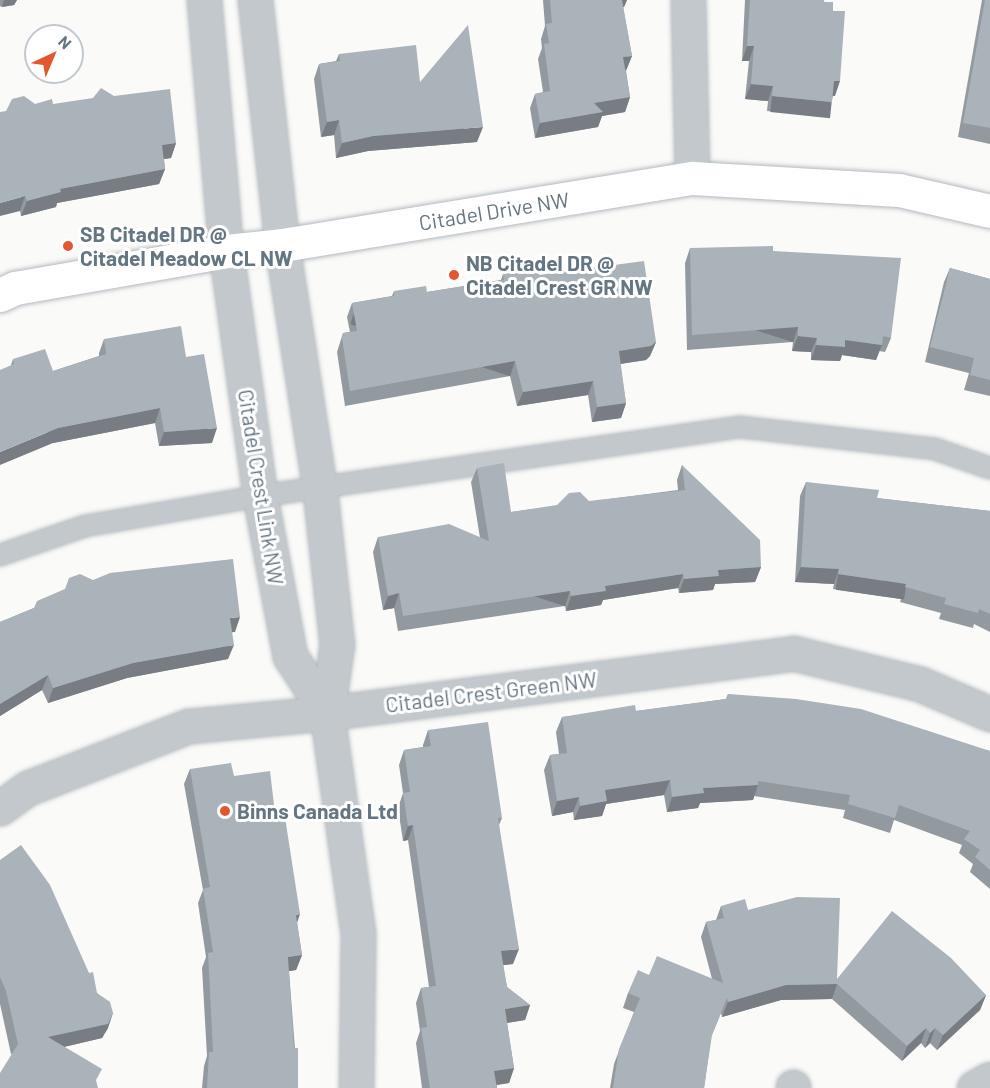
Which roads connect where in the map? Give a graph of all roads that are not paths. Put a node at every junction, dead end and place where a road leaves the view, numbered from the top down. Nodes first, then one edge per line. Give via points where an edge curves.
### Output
1 (204, 0) edge
2 (255, 0) edge
3 (688, 0) edge
4 (692, 178) junction
5 (990, 211) edge
6 (282, 245) junction
7 (226, 250) junction
8 (0, 295) edge
9 (990, 468) edge
10 (320, 491) junction
11 (260, 496) junction
12 (0, 555) edge
13 (327, 713) junction
14 (990, 714) edge
15 (0, 808) edge
16 (990, 1079) edge
17 (356, 1088) edge
18 (974, 1088) edge

1 - 7 street, Citadel Crest Link NW
2 - 6 street, Citadel Crest Link NW
3 - 4 street
4 - 5 street, Citadel Drive NW via 899,190
4 - 6 street, Citadel Drive NW
6 - 7 street, Citadel Drive NW
6 - 10 street, Citadel Crest Link NW
7 - 8 street, Citadel Drive NW via 15,288
7 - 11 street, Citadel Crest Link NW
9 - 10 lane via 935,449 740,427
10 - 11 lane
10 - 13 street, Citadel Crest Link NW via 337,644
11 - 12 lane via 86,526
11 - 13 street, Citadel Crest Link NW via 290,656
13 - 14 street, Citadel Crest Green NW via 793,653 920,684
13 - 15 street, Citadel Crest Green NW via 189,726 28,788
13 - 17 street, Citadel Crest Link NW via 358,934
16 - 18 street

